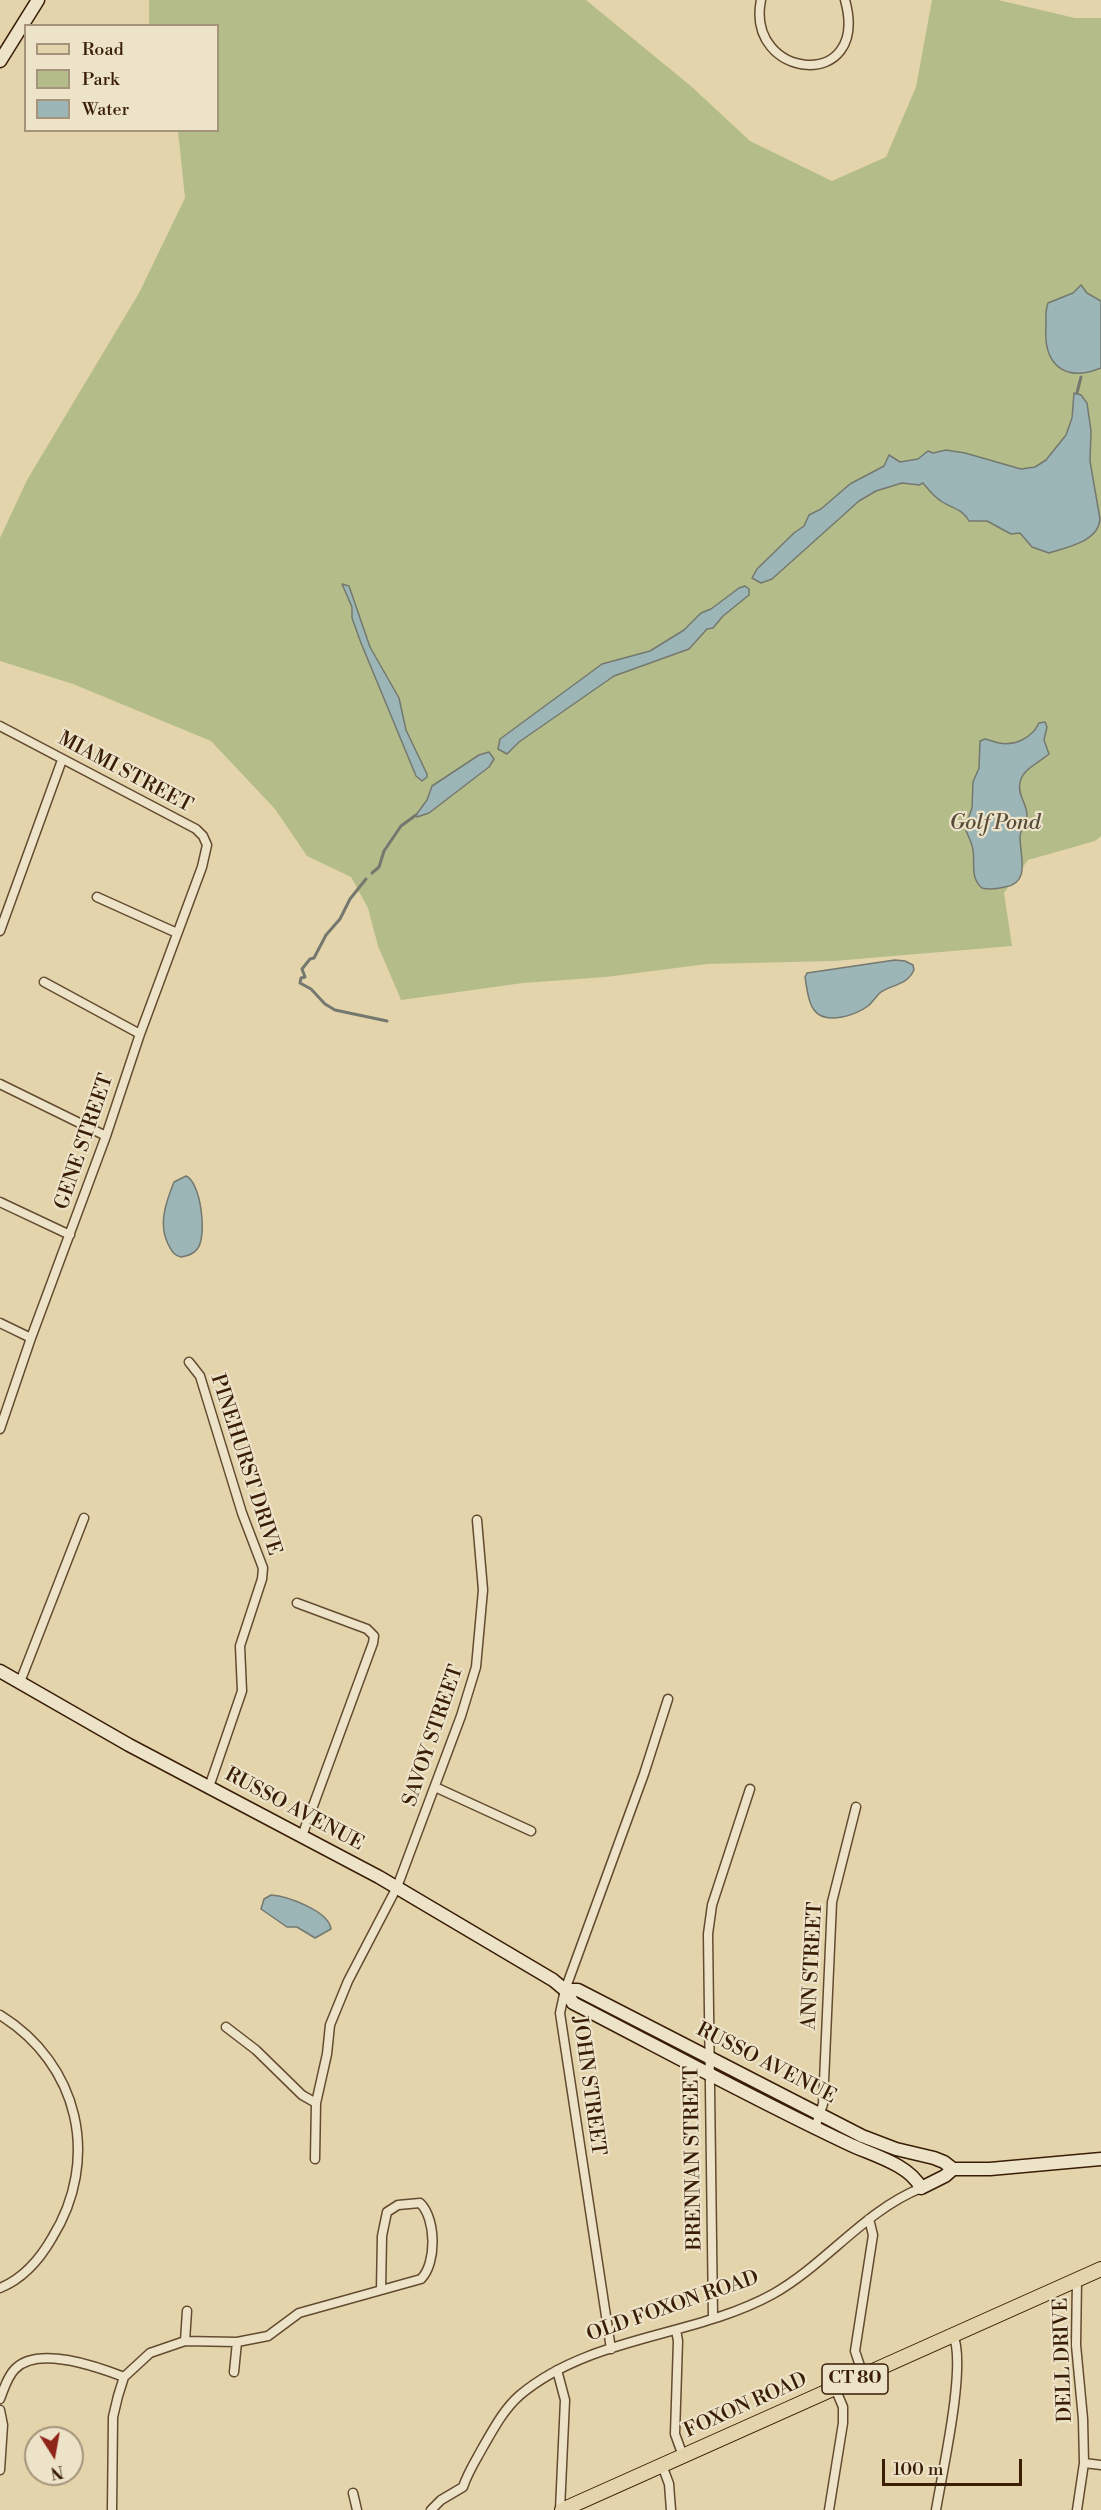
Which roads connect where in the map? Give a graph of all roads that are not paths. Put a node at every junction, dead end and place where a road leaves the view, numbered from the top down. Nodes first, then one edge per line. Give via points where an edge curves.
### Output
1 (38, 0) edge
2 (761, 0) edge
3 (845, 0) edge
4 (0, 62) edge
5 (0, 726) edge
6 (62, 760) junction
7 (202, 867) joint
8 (96, 897) dead end
9 (0, 931) edge
10 (177, 933) junction
11 (44, 982) dead end
12 (140, 1034) junction
13 (0, 1084) edge
14 (106, 1136) junction
15 (0, 1202) edge
16 (70, 1235) junction
17 (0, 1323) edge
18 (31, 1338) junction
19 (189, 1362) dead end
20 (0, 1429) edge
21 (84, 1518) dead end
22 (477, 1520) dead end
23 (297, 1603) dead end
24 (0, 1671) edge
25 (20, 1682) junction
26 (668, 1699) dead end
27 (435, 1787) junction
28 (209, 1788) junction
29 (750, 1788) dead end
30 (856, 1807) dead end
31 (531, 1831) dead end
32 (302, 1836) junction
33 (398, 1887) junction
34 (565, 1990) junction
35 (0, 2015) edge
36 (226, 2027) dead end
37 (710, 2057) junction
38 (710, 2073) junction
39 (316, 2103) junction
40 (821, 2114) junction
41 (815, 2128) junction
42 (315, 2159) dead end
43 (1101, 2159) edge
44 (953, 2169) junction
45 (921, 2188) junction
46 (869, 2220) junction
47 (1101, 2269) edge
48 (1077, 2280) junction
49 (0, 2288) edge
50 (381, 2289) junction
51 (187, 2311) dead end
52 (713, 2318) junction
53 (676, 2330) junction
54 (953, 2335) junction
55 (186, 2341) junction
56 (237, 2342) junction
57 (610, 2349) junction
58 (557, 2370) junction
59 (234, 2372) dead end
60 (863, 2375) junction
61 (124, 2377) junction
62 (835, 2388) junction
63 (0, 2399) edge
64 (0, 2410) edge
65 (683, 2456) junction
66 (1084, 2463) junction
67 (662, 2465) junction
68 (1101, 2465) edge
69 (0, 2470) edge
70 (353, 2493) dead end
71 (112, 2510) edge
72 (357, 2510) edge
73 (431, 2510) edge
74 (561, 2510) edge
75 (671, 2510) edge
76 (829, 2510) edge
77 (936, 2510) edge
78 (1077, 2510) edge

1 - 4 street
2 - 3 street via 760,18 771,48 801,66 820,64 840,52 849,30
5 - 6 street, MIAMI STREET
6 - 7 street, MIAMI STREET via 196,829 207,846
6 - 9 street
7 - 10 street, GENE STREET
8 - 10 street
10 - 12 street, GENE STREET
11 - 12 street
12 - 14 street, GENE STREET
13 - 14 street
14 - 16 street, GENE STREET
15 - 16 street
16 - 18 street, GENE STREET
17 - 18 street
18 - 20 street, GENE STREET
19 - 28 street, PINEHURST DRIVE via 200,1376 263,1568 240,1646 243,1691
21 - 25 street
22 - 27 street, SAVOY STREET via 483,1590 476,1667
23 - 32 street via 367,1629 374,1636
24 - 25 street, RUSSO AVENUE
25 - 28 street, RUSSO AVENUE
26 - 34 street, JOHN STREET
27 - 31 street
27 - 33 street, SAVOY STREET
28 - 32 street, RUSSO AVENUE
29 - 37 street, BRENNAN STREET via 712,1905 708,1934
30 - 40 street, ANN STREET via 832,1902
32 - 33 street, RUSSO AVENUE
33 - 34 street, RUSSO AVENUE
33 - 39 street, SAVOY STREET via 330,2025
34 - 37 street, RUSSO AVENUE via 578,1990
34 - 38 street, RUSSO AVENUE via 573,2003
34 - 57 street, JOHN STREET via 561,2022
35 - 49 street via 33,2039 56,2070 74,2115 78,2152 72,2196 59,2228 32,2265
36 - 39 street
37 - 38 street, BRENNAN STREET
37 - 40 street, RUSSO AVENUE
38 - 41 street, RUSSO AVENUE
38 - 52 street, BRENNAN STREET
39 - 42 street, SAVOY STREET
40 - 41 street, ANN STREET
40 - 44 street, RUSSO AVENUE via 875,2141 934,2158
41 - 45 street, RUSSO AVENUE via 900,2168
43 - 44 street
44 - 45 street, OLD FOXON ROAD
45 - 46 street, OLD FOXON ROAD via 890,2203
46 - 52 street, OLD FOXON ROAD via 781,2288
46 - 60 street via 873,2235 855,2351
47 - 48 main road, CT 80
48 - 54 main road, FOXON ROAD / CT 80
48 - 66 street, DELL DRIVE via 1076,2345
50 - 50 street via 387,2212 398,2205 420,2203 427,2209 431,2224 428,2272 407,2285
50 - 56 street via 299,2313 268,2336
51 - 55 street
52 - 53 street, OLD FOXON ROAD
53 - 57 street, OLD FOXON ROAD
53 - 65 street via 675,2434
54 - 60 main road, FOXON ROAD / CT 80
54 - 77 street via 958,2353 957,2379
55 - 56 street
55 - 61 street via 150,2353
56 - 59 street
57 - 58 street, OLD FOXON ROAD
58 - 73 street, OLD FOXON ROAD via 508,2408 463,2487
58 - 74 street via 565,2400
60 - 62 main road, FOXON ROAD / CT 80
61 - 63 street via 90,2364 40,2359 16,2367
61 - 71 street via 113,2417
62 - 65 main road, FOXON ROAD / CT 80
62 - 76 street via 843,2408 843,2423
64 - 69 street
65 - 67 main road, FOXON ROAD / CT 80
66 - 68 street
66 - 78 street, DELL DRIVE
67 - 74 main road, FOXON ROAD / CT 80
67 - 75 street via 669,2484
70 - 72 street

